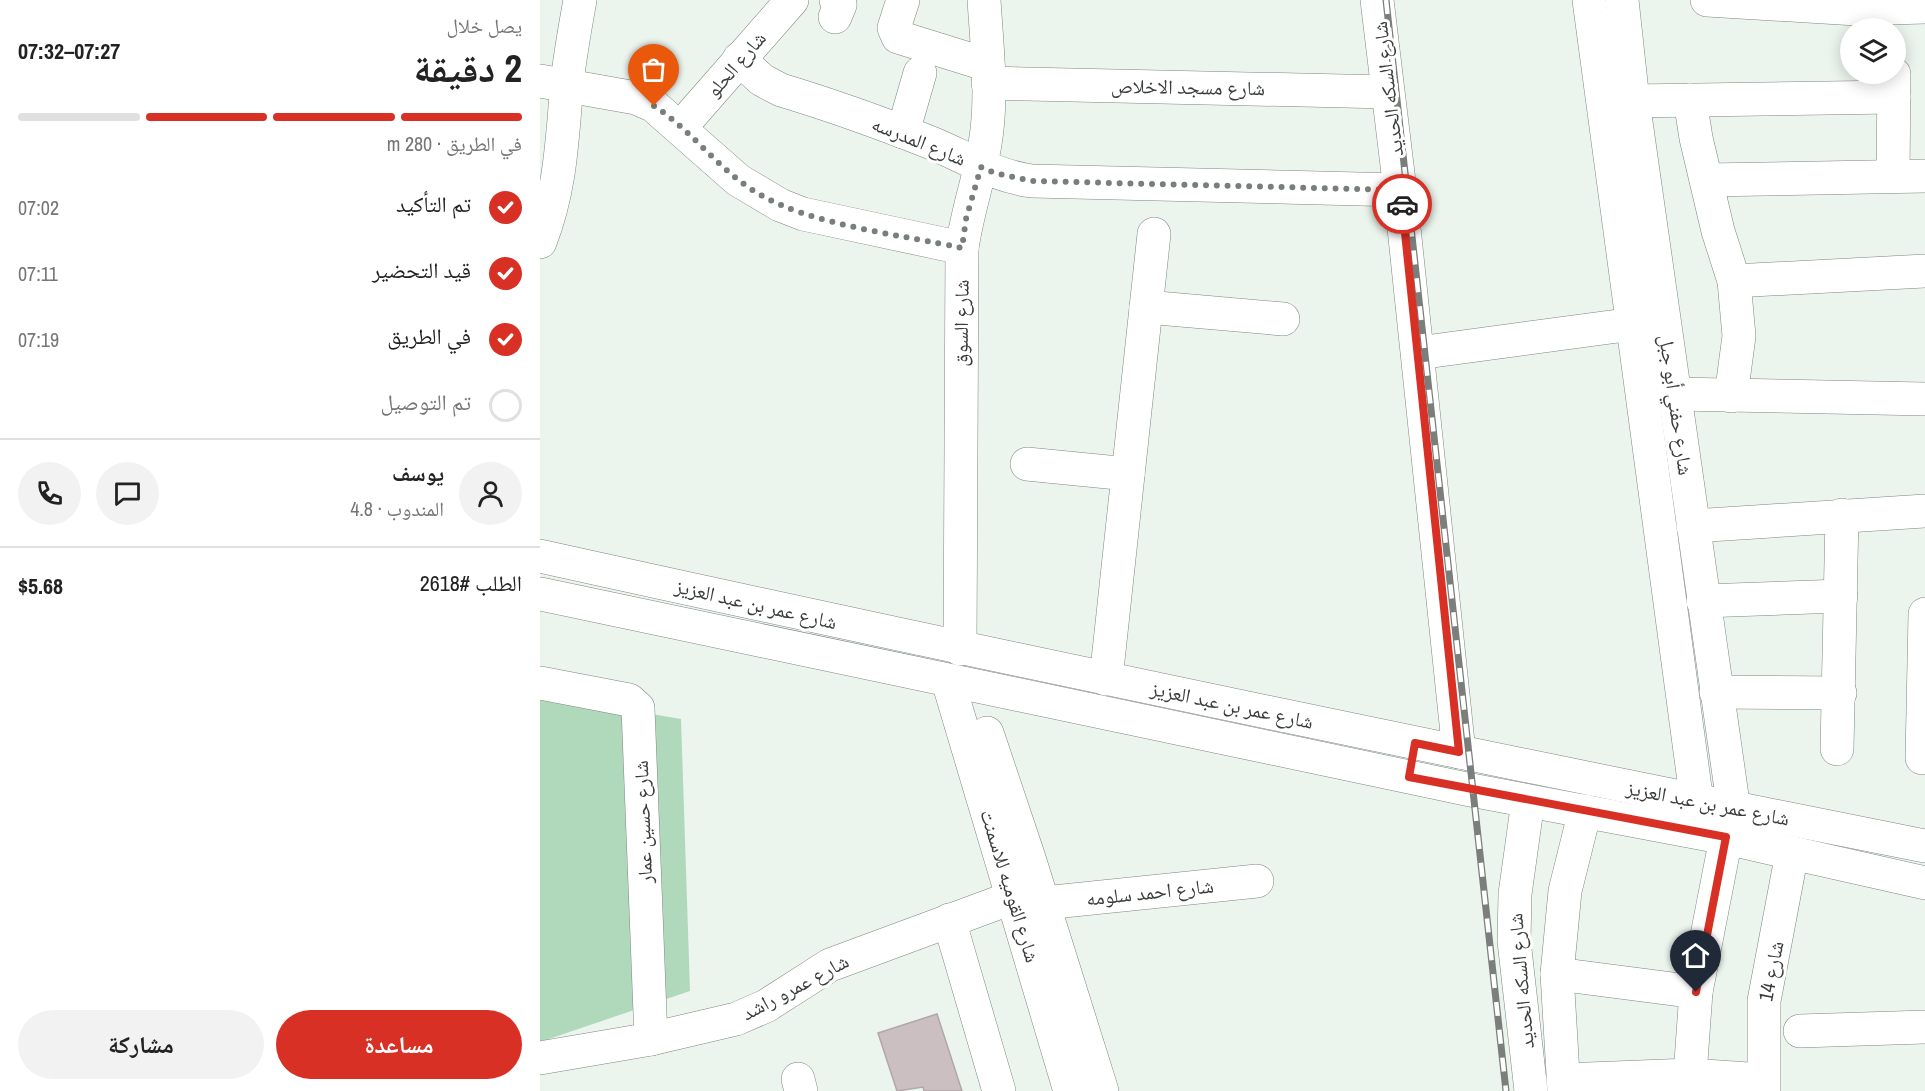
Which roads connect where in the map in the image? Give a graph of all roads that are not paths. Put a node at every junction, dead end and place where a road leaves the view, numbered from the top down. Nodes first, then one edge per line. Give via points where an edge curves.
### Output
1 (580, 0) edge
2 (792, 0) edge
3 (903, 0) edge
4 (984, 0) edge
5 (1377, 0) edge
6 (1589, 0) edge
7 (1622, 0) edge
8 (1707, 0) edge
9 (1904, 15) edge
10 (739, 59) junction
11 (920, 73) dead end
12 (988, 74) junction
13 (554, 83) edge
14 (1894, 85) edge
15 (1387, 92) junction
16 (1690, 100) junction
17 (1633, 101) junction
18 (680, 128) junction
19 (903, 132) junction
20 (981, 167) junction
21 (1893, 176) junction
22 (1925, 176) edge
23 (1707, 180) junction
24 (1400, 190) junction
25 (1154, 234) dead end
26 (540, 243) edge
27 (962, 248) junction
28 (1925, 272) edge
29 (1734, 280) junction
30 (1146, 307) junction
31 (1283, 319) dead end
32 (1633, 324) junction
33 (1418, 353) junction
34 (1675, 394) junction
35 (1731, 396) junction
36 (1925, 399) edge
37 (1027, 465) dead end
38 (1128, 474) junction
39 (1925, 511) edge
40 (1842, 515) junction
41 (1693, 526) junction
42 (540, 556) edge
43 (540, 594) edge
44 (1841, 596) junction
45 (1703, 601) junction
46 (1925, 614) edge
47 (960, 649) junction
48 (1106, 679) junction
49 (540, 683) edge
50 (959, 684) junction
51 (1716, 692) junction
52 (1840, 693) junction
53 (1415, 743) junction
54 (1837, 749) dead end
55 (1459, 752) junction
56 (1922, 758) dead end
57 (1409, 777) junction
58 (1528, 801) junction
59 (1697, 802) junction
60 (1585, 811) junction
61 (1730, 824) junction
62 (1925, 846) edge
63 (1792, 853) junction
64 (1257, 881) dead end
65 (1925, 882) edge
66 (1029, 901) junction
67 (949, 920) junction
68 (1557, 974) junction
69 (1696, 992) junction
70 (1925, 1027) edge
71 (1800, 1031) dead end
72 (651, 1039) junction
73 (540, 1058) edge
74 (1690, 1075) junction
75 (1764, 1085) edge
76 (1564, 1086) edge
77 (999, 1091) edge
78 (1070, 1091) edge
79 (1102, 1091) edge
80 (1531, 1091) edge

1 - 13 street
2 - 10 street, شارع الحلو
3 - 12 street, شارع مسجد الاخلاص via 894,28 898,37
4 - 12 street, شارع السوق
5 - 15 street, شارع السكه الحديد
6 - 32 street, شارع حفني أبو جبل
7 - 17 street, شارع حفني أبو جبل
8 - 9 street
10 - 18 street, شارع الحلو
10 - 19 street, شارع المدرسه via 762,80 781,90
11 - 19 street
12 - 15 street, شارع مسجد الاخلاص
12 - 20 street, شارع السوق
13 - 18 street via 636,98 662,111
13 - 26 street via 563,147 558,184
14 - 16 street
14 - 21 street
15 - 24 street, شارع السكه الحديد
16 - 17 street
16 - 23 street
17 - 34 street, شارع حفني أبو جبل
18 - 27 street via 738,180 780,206
19 - 20 street, شارع المدرسه
20 - 24 street, شارع المدرسه via 1032,181
20 - 27 street, شارع السوق
21 - 22 street
21 - 23 street
23 - 29 street
24 - 33 street, شارع السكه الحديد
25 - 30 street
27 - 47 street, شارع السوق
28 - 29 street
29 - 35 street via 1739,336
30 - 31 street
30 - 38 street
32 - 33 street
32 - 59 street, شارع حفني أبو جبل
33 - 55 street, شارع السكه الحديد
34 - 35 street
34 - 41 street, شارع حفني أبو جبل
35 - 36 street
37 - 38 street
38 - 48 street
39 - 40 street
40 - 41 street
40 - 44 street
41 - 45 street, شارع حفني أبو جبل
42 - 47 street, شارع عمر بن عبد العزيز
43 - 50 street, شارع عمر بن عبد العزيز
44 - 45 street
44 - 52 street
45 - 51 street, شارع حفني أبو جبل
46 - 56 street
47 - 48 street, شارع عمر بن عبد العزيز
48 - 53 street, شارع عمر بن عبد العزيز
49 - 72 street, شارع حسين عمار via 629,700 638,708
50 - 57 street, شارع عمر بن عبد العزيز
50 - 66 street, شارع القوميه للاسمنت
51 - 52 street
51 - 61 street, شارع حفني أبو جبل
52 - 54 street
53 - 55 street, شارع عمر بن عبد العزيز
53 - 57 street
55 - 59 street, شارع عمر بن عبد العزيز
57 - 58 street, شارع عمر بن عبد العزيز
58 - 60 street, شارع عمر بن عبد العزيز
58 - 80 street, شارع السكه الحديد via 1517,871 1514,941
59 - 61 street, شارع عمر بن عبد العزيز
60 - 61 street, شارع عمر بن عبد العزيز
60 - 68 street, شارع السكه الحديد via 1565,891
61 - 62 street, شارع عمر بن عبد العزيز
61 - 63 street, شارع عمر بن عبد العزيز
61 - 69 street, شارع حفني أبو جبل
63 - 65 street, شارع عمر بن عبد العزيز
63 - 75 street, شارع 14 via 1764,1001
64 - 66 street, شارع احمد سلومه
66 - 67 street, شارع عمرو راشد via 991,904
66 - 78 street, شارع القوميه للاسمنت
66 - 79 street, شارع القوميه للاسمنت
67 - 72 street, شارع عمرو راشد via 830,965 766,1006 736,1019
67 - 77 street
68 - 69 street
68 - 76 street, شارع السكه الحديد
69 - 74 street, شارع حفني أبو جبل
70 - 71 street
72 - 73 street, شارع عمرو راشد
74 - 75 street
74 - 76 street

